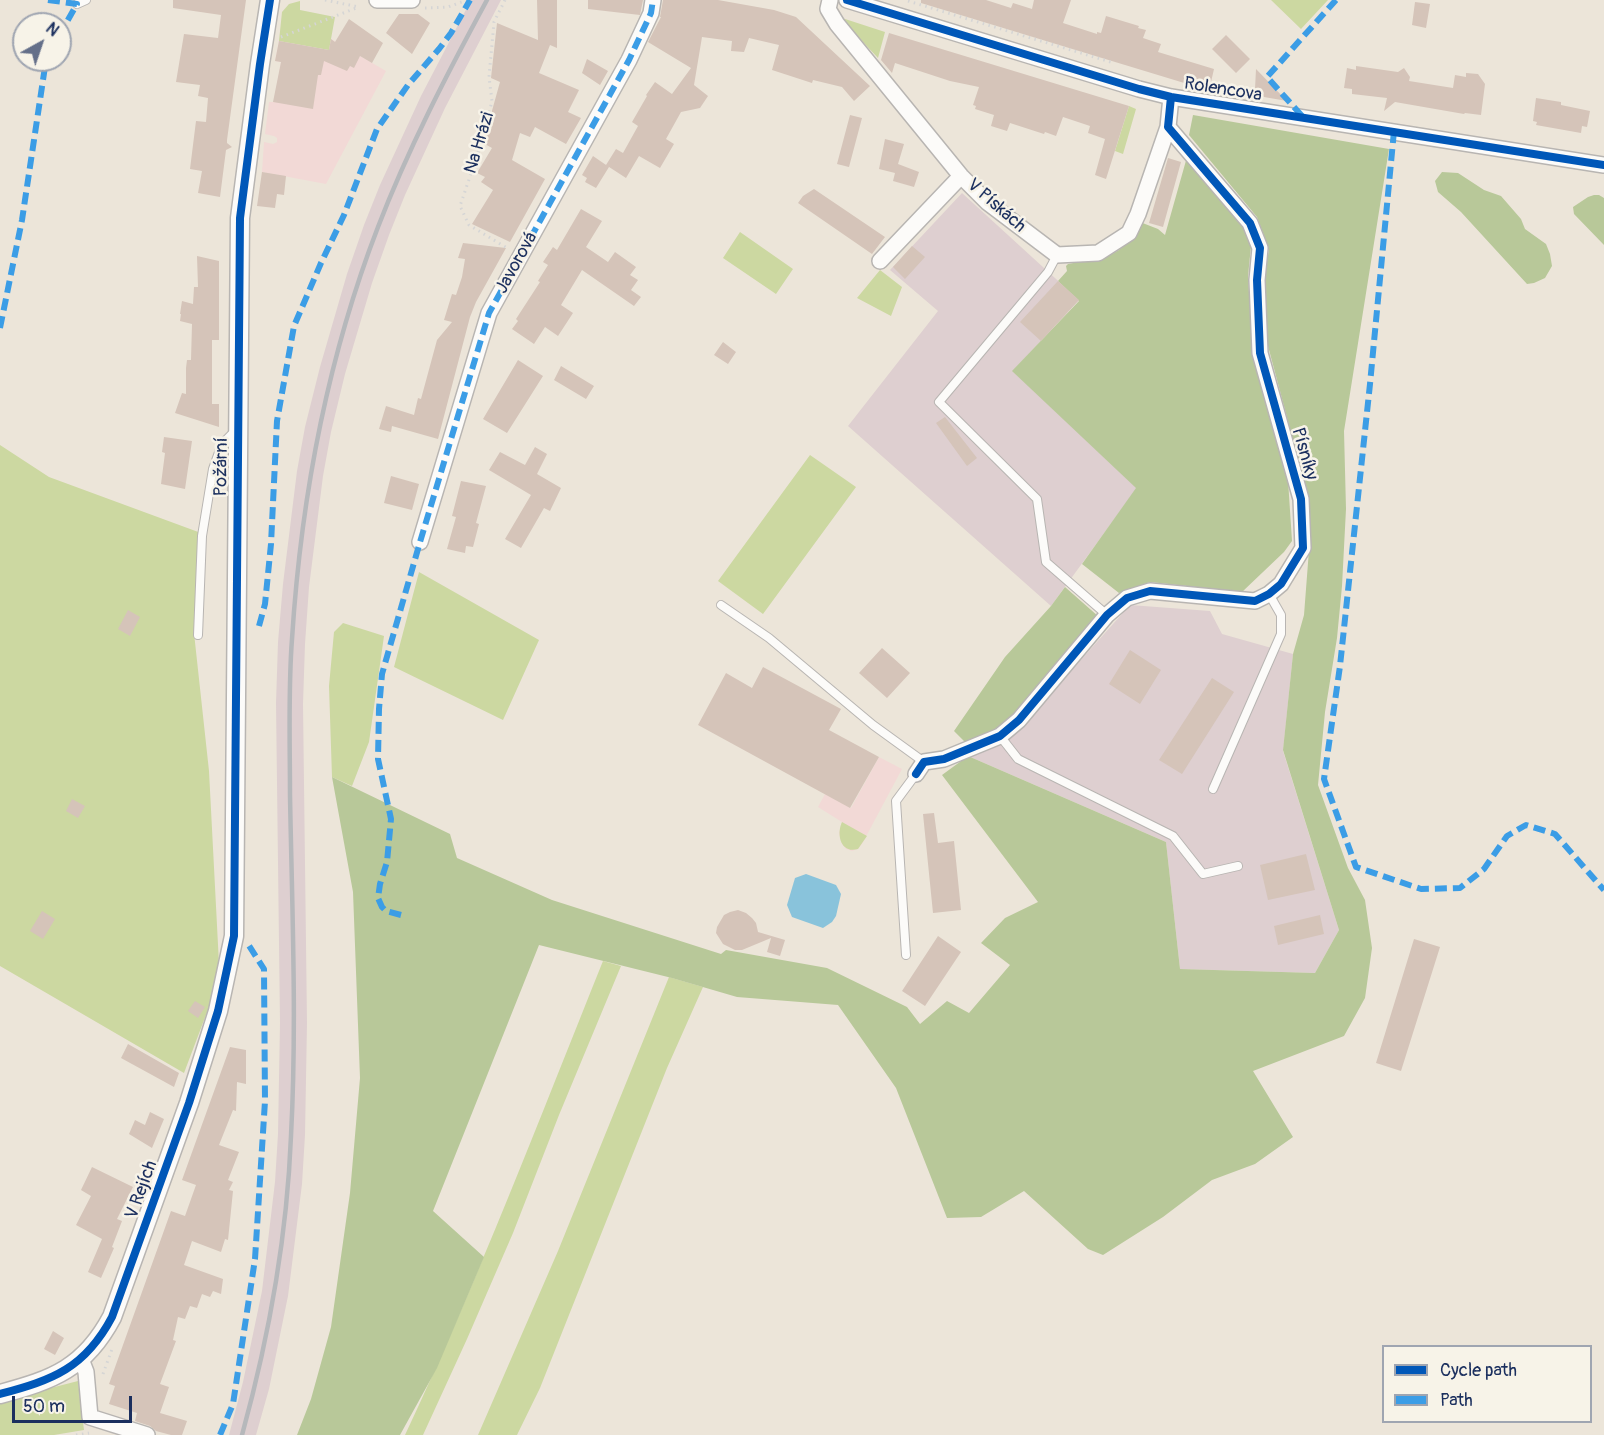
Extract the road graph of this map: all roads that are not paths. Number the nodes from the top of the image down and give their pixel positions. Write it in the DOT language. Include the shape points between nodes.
graph roads {
  1 [pos="86,0"];
  2 [pos="270,0"];
  3 [pos="376,0"];
  4 [pos="412,0"];
  5 [pos="652,0"];
  6 [pos="830,0"];
  7 [pos="847,0"];
  8 [pos="77,4"];
  9 [pos="1171,97"];
  10 [pos="1168,127"];
  11 [pos="1604,165"];
  12 [pos="961,176"];
  13 [pos="1057,255"];
  14 [pos="880,261"];
  15 [pos="238,428"];
  16 [pos="420,542"];
  17 [pos="1269,594"];
  18 [pos="721,605"];
  19 [pos="1107,615"];
  20 [pos="198,635"];
  21 [pos="1000,736"];
  22 [pos="920,768"];
  23 [pos="1213,789"];
  24 [pos="1238,866"];
  25 [pos="234,936"];
  26 [pos="906,955"];
  27 [pos="81,1359"];
  28 [pos="0,1394"];
  29 [pos="147,1435"];
  1 -- 8 [label="lane"];
  2 -- 15 [label="street, Požární" via="240,218"];
  3 -- 4 [label="street"];
  5 -- 16 [label="street, Javorová" via="651,13 629,60 489,313"];
  6 -- 12 [label="street, V Pískách" via="828,9 837,24"];
  7 -- 9 [label="street, Rolencova"];
  9 -- 10 [label="street"];
  9 -- 11 [label="street, Rolencova"];
  10 -- 13 [label="street" via="1129,233 1098,253"];
  10 -- 17 [label="street, Písníky" via="1250,223 1260,248 1260,353 1301,499 1303,548 1281,584"];
  12 -- 13 [label="street, V Pískách" via="987,202"];
  12 -- 14 [label="street"];
  13 -- 19 [label="lane" via="1048,272 939,402 1037,499 1046,562"];
  15 -- 20 [label="lane" via="222,444 213,469 202,536"];
  15 -- 25 [label="street, Požární"];
  17 -- 19 [label="street" via="1255,601 1150,591 1127,598"];
  17 -- 23 [label="lane" via="1281,615 1281,634"];
  18 -- 22 [label="lane" via="769,638"];
  19 -- 21 [label="street" via="1019,720"];
  21 -- 22 [label="street"];
  21 -- 24 [label="lane" via="1018,759 1173,836 1203,874"];
  22 -- 26 [label="lane" via="896,801"];
  25 -- 27 [label="street, V Rejích" via="218,1011 189,1103 117,1304 100,1338"];
  27 -- 28 [label="street, V Rejích" via="46,1380"];
  27 -- 29 [label="street" via="90,1417"];
}
